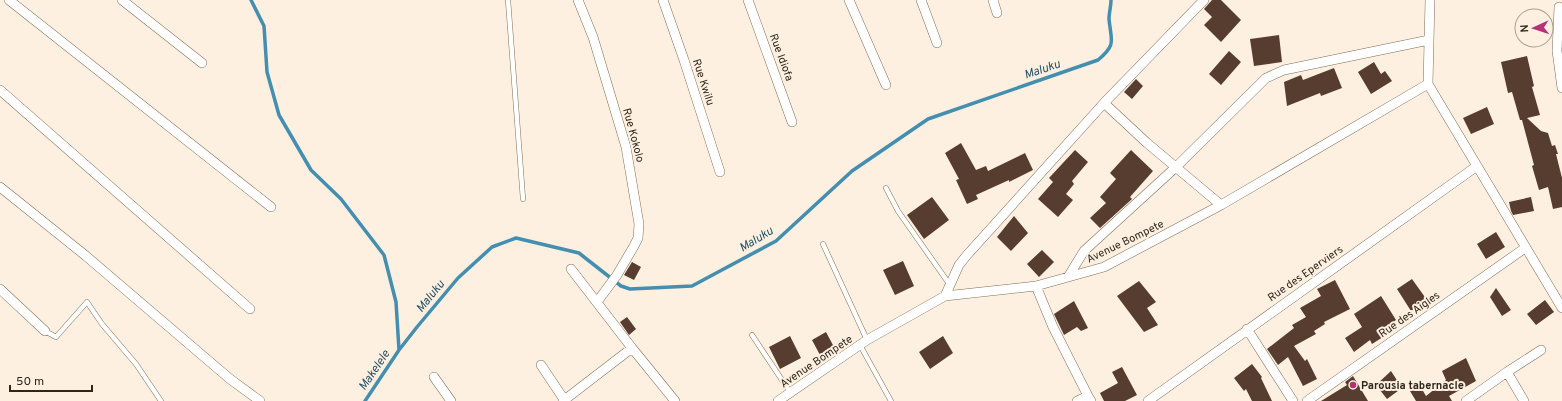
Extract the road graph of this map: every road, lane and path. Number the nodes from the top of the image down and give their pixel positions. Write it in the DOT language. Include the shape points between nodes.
graph roads {
  1 [pos="10,0"];
  2 [pos="122,0"];
  3 [pos="508,0"];
  4 [pos="578,0"];
  5 [pos="663,0"];
  6 [pos="748,0"];
  7 [pos="849,0"];
  8 [pos="921,0"];
  9 [pos="993,0"];
  10 [pos="1204,0"];
  11 [pos="1430,0"];
  12 [pos="1560,6"];
  13 [pos="997,13"];
  14 [pos="1429,40"];
  15 [pos="937,42"];
  16 [pos="202,63"];
  17 [pos="1428,84"];
  18 [pos="886,85"];
  19 [pos="1562,88"];
  20 [pos="0,90"];
  21 [pos="1104,103"];
  22 [pos="792,122"];
  23 [pos="1477,166"];
  24 [pos="1176,167"];
  25 [pos="720,172"];
  26 [pos="0,187"];
  27 [pos="886,188"];
  28 [pos="523,199"];
  29 [pos="1221,205"];
  30 [pos="271,207"];
  31 [pos="822,244"];
  32 [pos="1525,248"];
  33 [pos="571,268"];
  34 [pos="1068,277"];
  35 [pos="950,284"];
  36 [pos="1036,286"];
  37 [pos="0,289"];
  38 [pos="945,296"];
  39 [pos="596,302"];
  40 [pos="1562,308"];
  41 [pos="250,309"];
  42 [pos="1247,329"];
  43 [pos="45,331"];
  44 [pos="752,335"];
  45 [pos="864,343"];
  46 [pos="632,348"];
  47 [pos="1541,350"];
  48 [pos="541,365"];
  49 [pos="1507,372"];
  50 [pos="434,377"];
  51 [pos="790,392"];
  52 [pos="1090,399"];
  53 [pos="161,401"];
  54 [pos="260,401"];
  55 [pos="451,401"];
  56 [pos="564,401"];
  57 [pos="675,401"];
  58 [pos="778,401"];
  59 [pos="891,401"];
  60 [pos="1077,401"];
  61 [pos="1148,401"];
  62 [pos="1293,401"];
  63 [pos="1308,401"];
  64 [pos="1466,401"];
  65 [pos="1524,401"];
  1 -- 30 [label="street"];
  2 -- 16 [label="street"];
  3 -- 28 [label="lane"];
  4 -- 39 [label="street, Rue Kokolo" via="593,37 626,148 639,224 638,238 617,275"];
  5 -- 25 [label="street, Rue Kwilu"];
  6 -- 22 [label="street, Rue Idiofa"];
  7 -- 18 [label="street"];
  8 -- 15 [label="street"];
  9 -- 13 [label="street"];
  10 -- 21 [label="street"];
  11 -- 14 [label="street"];
  12 -- 19 [label="street" via="1557,51"];
  14 -- 17 [label="street"];
  14 -- 24 [label="street" via="1284,70 1266,78"];
  17 -- 23 [label="street"];
  17 -- 29 [label="street, Avenue Bompete"];
  20 -- 41 [label="street"];
  21 -- 24 [label="street"];
  21 -- 35 [label="street" via="967,255"];
  23 -- 32 [label="street"];
  23 -- 42 [label="street, Rue des Eperviers"];
  24 -- 29 [label="street"];
  24 -- 34 [label="street" via="1084,251"];
  26 -- 54 [label="street" via="86,256 230,379"];
  27 -- 35 [label="lane" via="898,211"];
  29 -- 34 [label="street, Avenue Bompete" via="1104,267"];
  31 -- 45 [label="lane"];
  32 -- 40 [label="street"];
  32 -- 63 [label="street, Rue des Aigles"];
  33 -- 39 [label="street"];
  34 -- 36 [label="street, Avenue Bompete"];
  35 -- 38 [label="street"];
  36 -- 38 [label="street, Avenue Bompete"];
  36 -- 52 [label="street" via="1053,327"];
  37 -- 43 [label="street"];
  38 -- 45 [label="street, Avenue Bompete"];
  39 -- 46 [label="street"];
  42 -- 61 [label="street, Rue des Eperviers"];
  42 -- 62 [label="street"];
  43 -- 53 [label="lane" via="56,337 87,302 136,364"];
  44 -- 51 [label="lane"];
  45 -- 51 [label="street, Avenue Bompete"];
  45 -- 59 [label="lane"];
  46 -- 56 [label="street"];
  46 -- 57 [label="street"];
  47 -- 49 [label="street"];
  48 -- 56 [label="street"];
  49 -- 64 [label="street"];
  49 -- 65 [label="street"];
  50 -- 55 [label="street"];
  51 -- 58 [label="street, Avenue Bompete"];
  52 -- 60 [label="street"];
}
